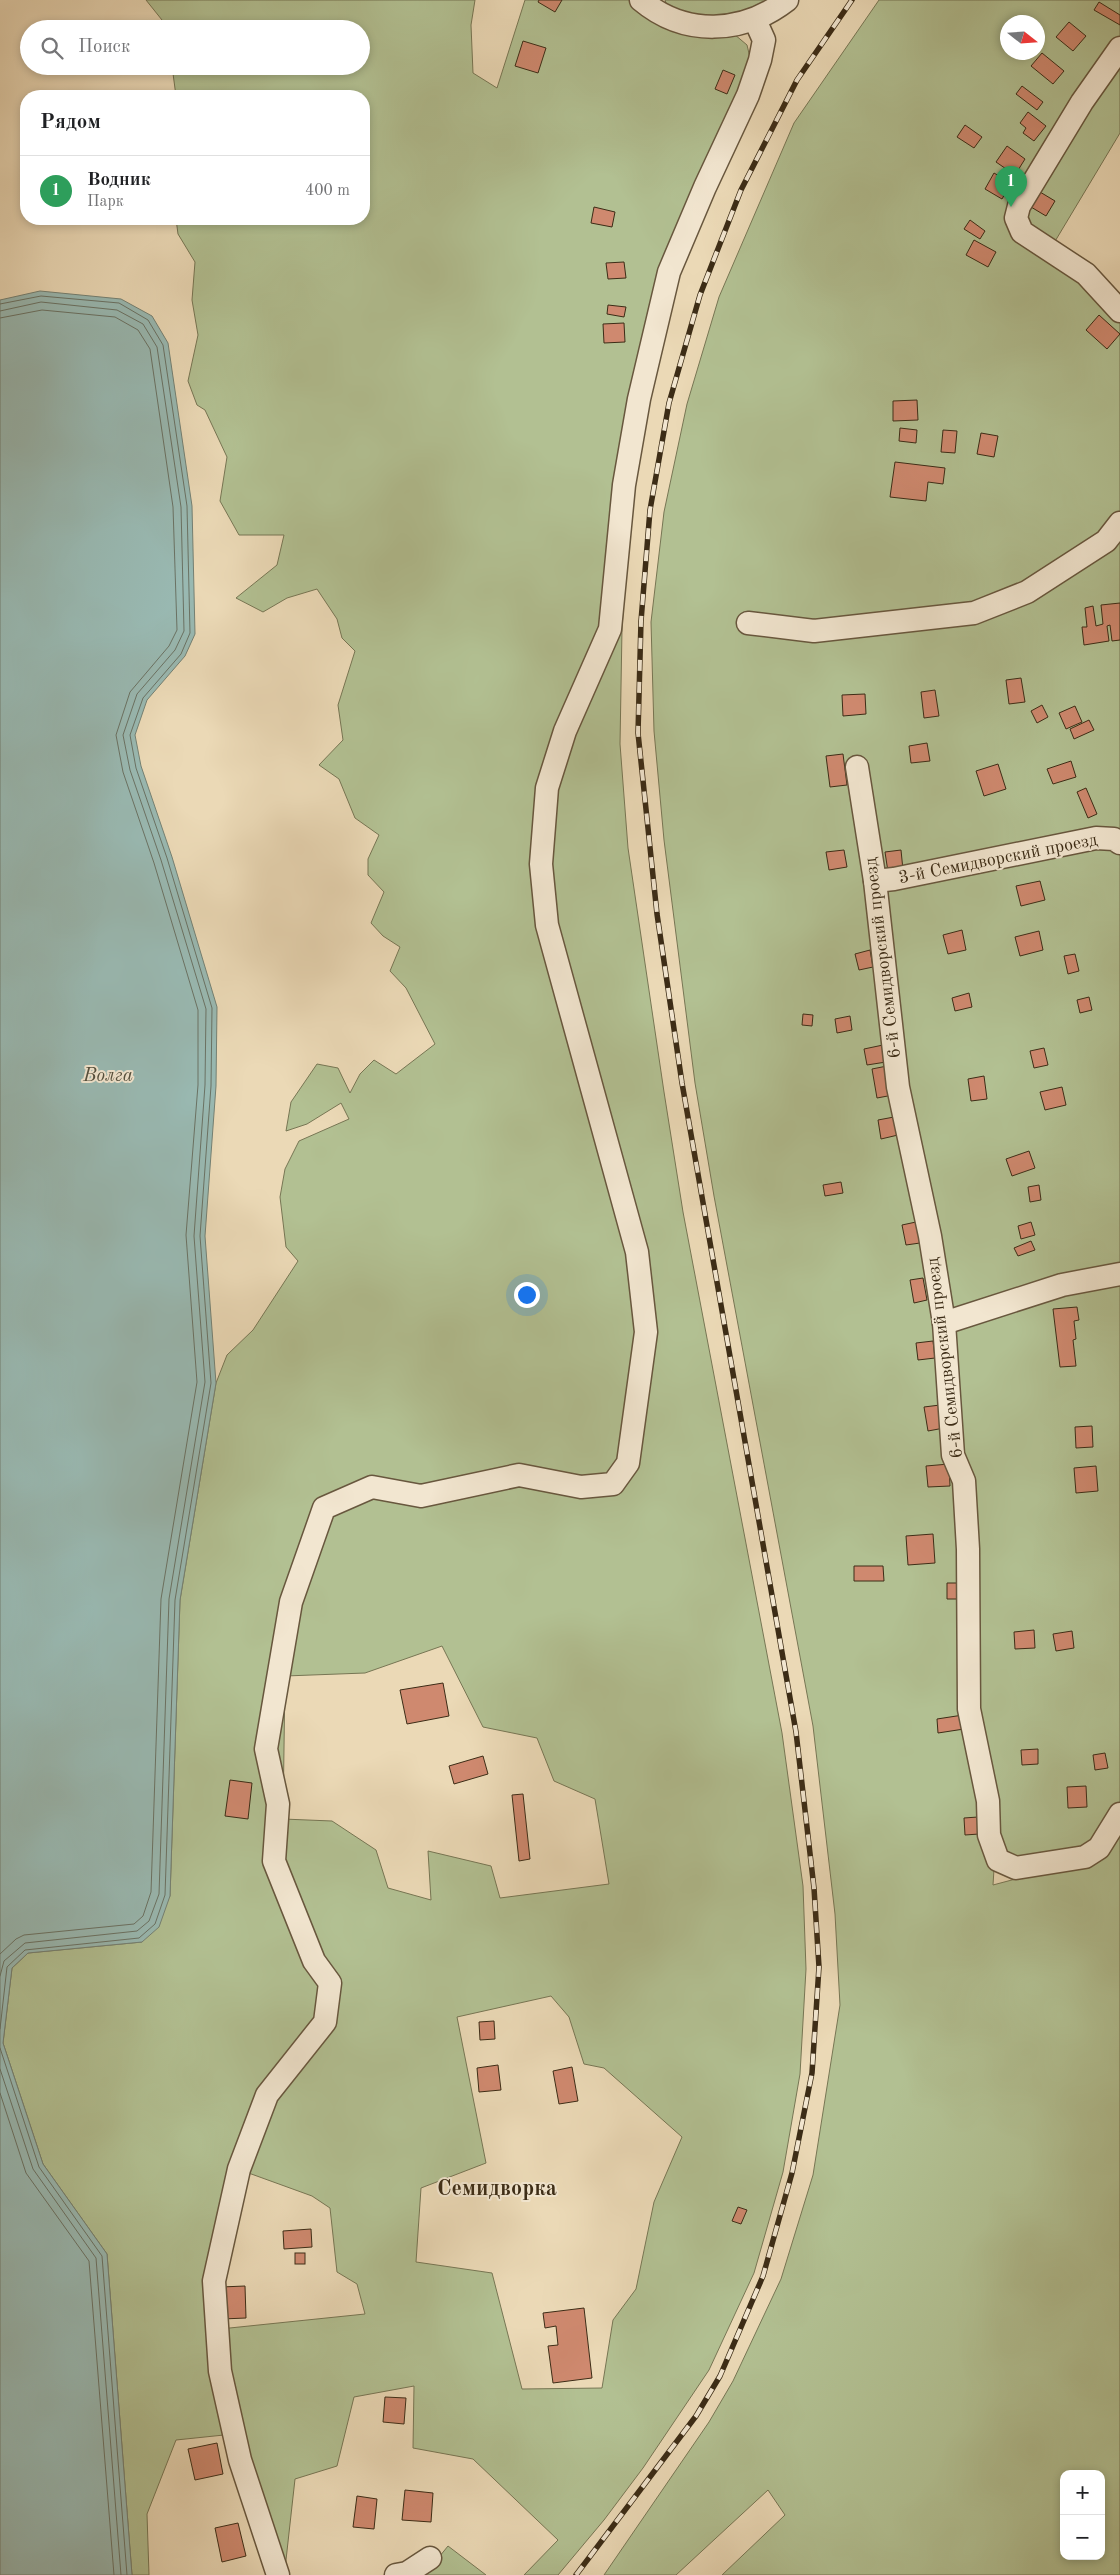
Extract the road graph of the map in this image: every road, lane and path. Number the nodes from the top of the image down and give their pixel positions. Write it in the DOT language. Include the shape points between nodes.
graph roads {
  1 [pos="642,0"];
  2 [pos="787,0"];
  3 [pos="755,20"];
  4 [pos="1120,48"];
  5 [pos="1120,311"];
  6 [pos="1120,523"];
  7 [pos="748,623"];
  8 [pos="857,767"];
  9 [pos="1120,843"];
  10 [pos="874,880"];
  11 [pos="1120,1274"];
  12 [pos="944,1323"];
  13 [pos="1120,1814"];
  14 [pos="430,2558"];
  15 [pos="278,2575"];
  16 [pos="396,2575"];
  1 -- 3 [label="street" via="678,21 701,26 735,26"];
  2 -- 3 [label="street"];
  3 -- 15 [label="street" via="764,40 760,60 748,95 705,186 670,272 639,399 624,485 610,629 565,731 547,788 541,864 546,925 597,1101 638,1261 646,1332 628,1463 613,1484 581,1487 519,1475 421,1496 372,1487 324,1508 291,1602 266,1749 278,1804 274,1861 314,1961 330,1983 326,2022 267,2095 239,2169 214,2281 220,2371 240,2460"];
  4 -- 5 [label="street" via="1082,102 1018,206 1016,218 1022,232 1086,274"];
  6 -- 7 [label="street" via="1106,542 1027,592 974,613 814,631"];
  8 -- 10 [label="street, 6-й Семидворский проезд"];
  9 -- 10 [label="street, 3-й Семидворский проезд" via="1114,839 1096,838 894,879"];
  10 -- 12 [label="street, 6-й Семидворский проезд" via="898,1087 930,1236"];
  11 -- 12 [label="street" via="1062,1285"];
  12 -- 13 [label="street, 6-й Семидворский проезд" via="953,1454 964,1481 970,1709 988,1801 989,1835 998,1860 1016,1868 1085,1857 1099,1848"];
  14 -- 16 [label="street" via="407,2573"];
}
